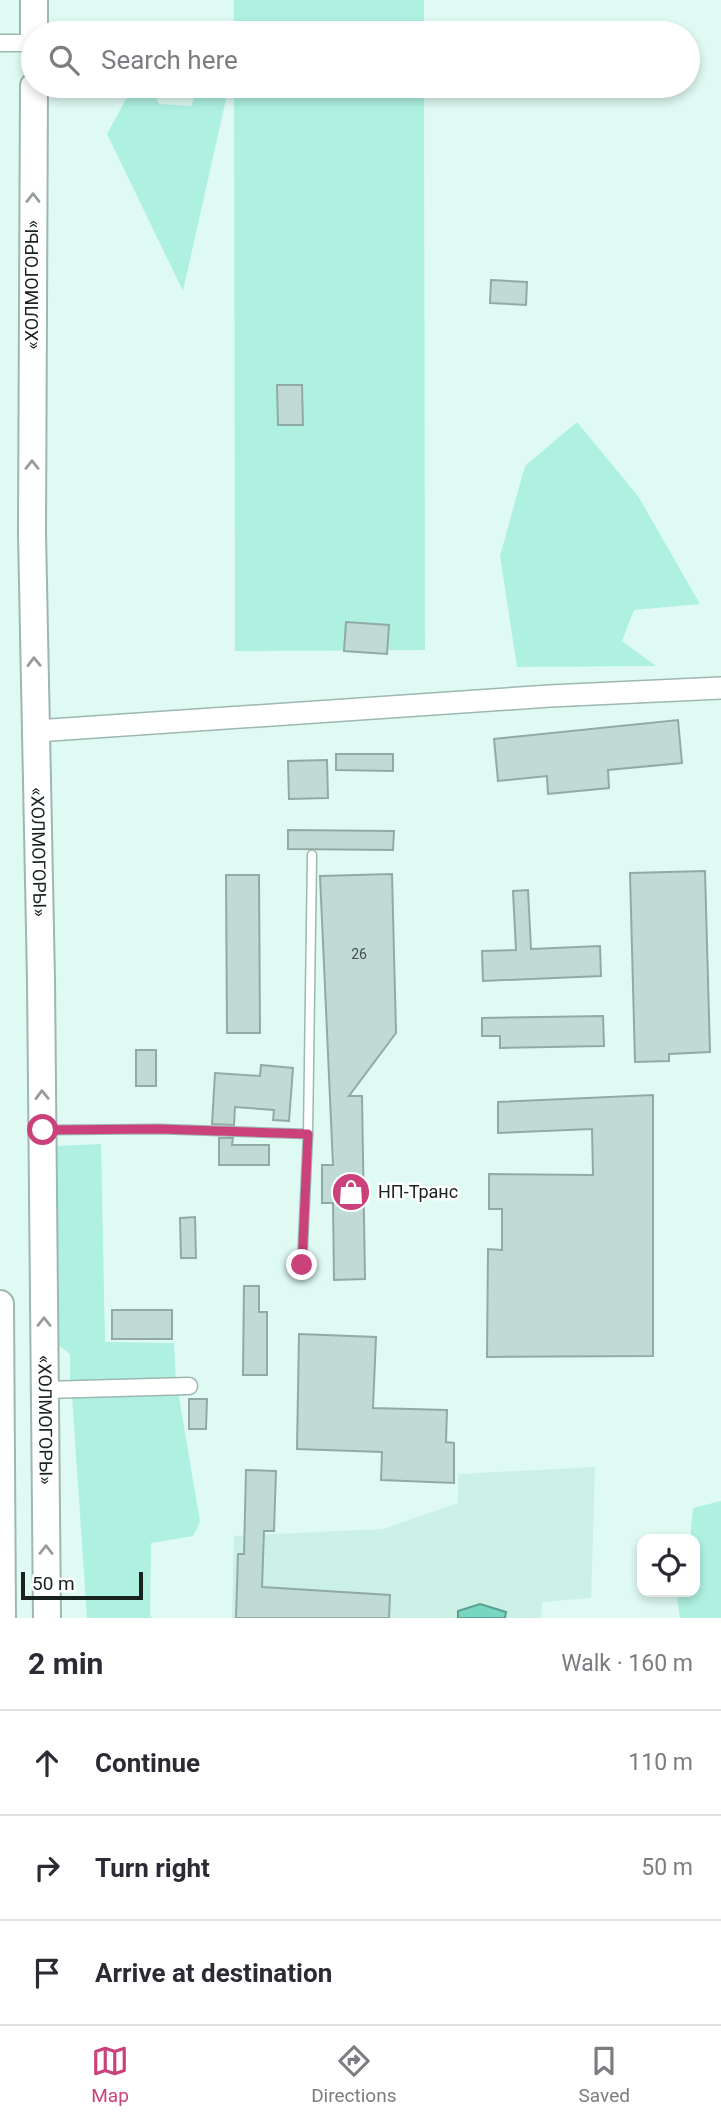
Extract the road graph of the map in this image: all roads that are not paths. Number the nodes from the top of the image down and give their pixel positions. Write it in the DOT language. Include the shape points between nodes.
graph roads {
  1 [pos="33,0"];
  2 [pos="34,21"];
  3 [pos="0,43"];
  4 [pos="21,43"];
  5 [pos="34,98"];
  6 [pos="721,688"];
  7 [pos="36,731"];
  8 [pos="312,855"];
  9 [pos="43,1130"];
  10 [pos="308,1134"];
  11 [pos="302,1265"];
  12 [pos="0,1304"];
  13 [pos="189,1386"];
  14 [pos="45,1390"];
  15 [pos="2,1618"];
  16 [pos="47,1618"];
  1 -- 2 [label="highway"];
  3 -- 4 [label="street"];
  7 -- 5 [label="highway, «ХОЛМОГОРЫ», one-way"];
  6 -- 7 [label="street"];
  9 -- 7 [label="highway, «ХОЛМОГОРЫ», one-way"];
  8 -- 10 [label="lane"];
  9 -- 10 [label="lane"];
  14 -- 9 [label="highway, «ХОЛМОГОРЫ», one-way"];
  10 -- 11 [label="lane"];
  12 -- 15 [label="highway"];
  13 -- 14 [label="street"];
  16 -- 14 [label="highway, «ХОЛМОГОРЫ», one-way"];
}
